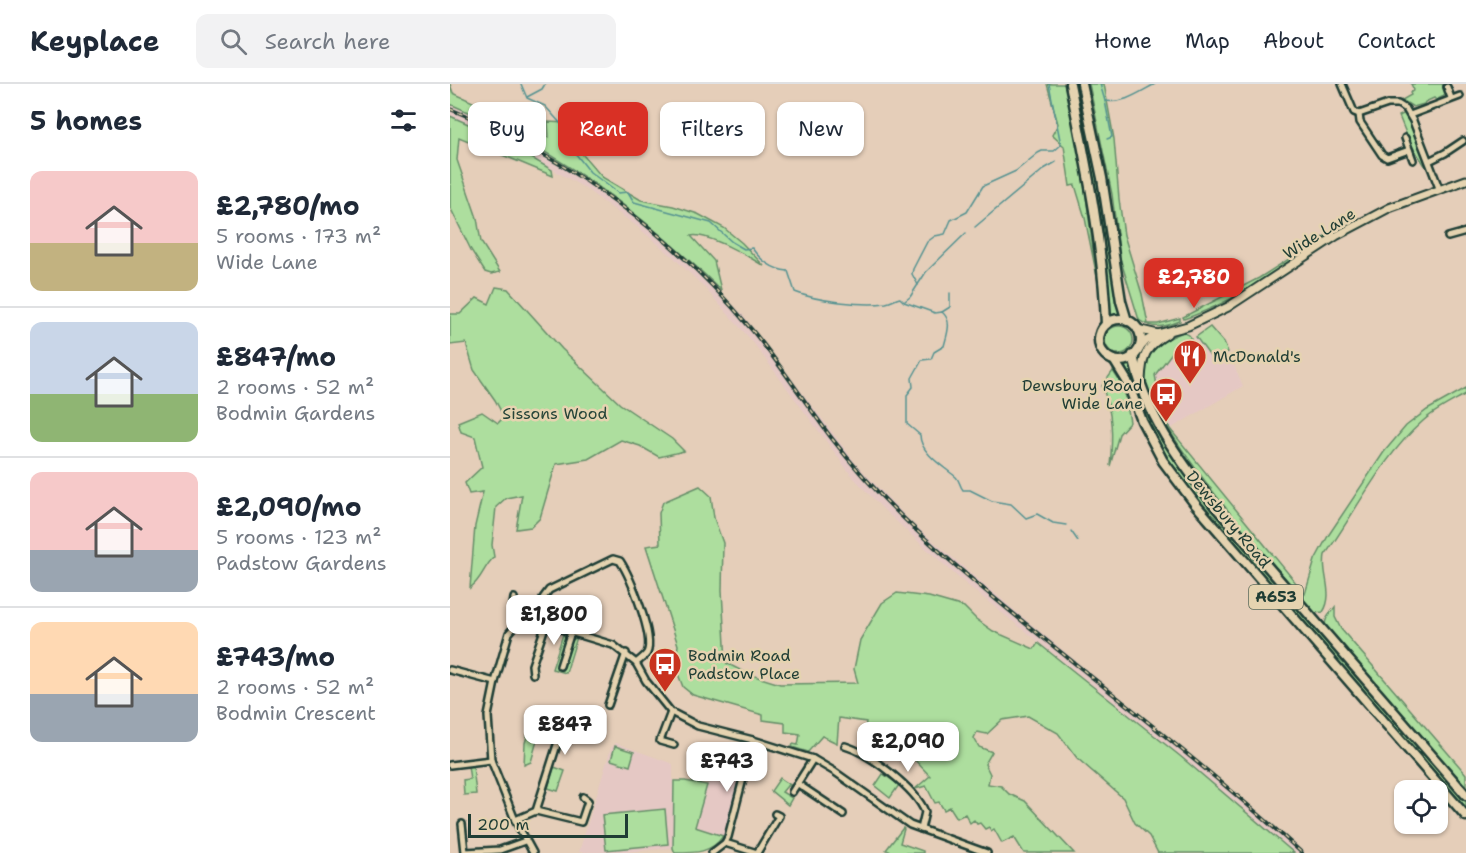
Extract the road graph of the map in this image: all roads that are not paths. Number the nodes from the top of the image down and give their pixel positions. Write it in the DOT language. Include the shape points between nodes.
graph roads {
  1 [pos="1070,84"];
  2 [pos="1082,84"];
  3 [pos="1342,84"];
  4 [pos="1447,87"];
  5 [pos="1460,96"];
  6 [pos="1451,98"];
  7 [pos="1359,114"];
  8 [pos="1410,114"];
  9 [pos="1405,138"];
  10 [pos="1463,141"];
  11 [pos="1453,147"];
  12 [pos="1409,150"];
  13 [pos="1457,155"];
  14 [pos="1413,160"];
  15 [pos="1429,161"];
  16 [pos="1466,180"];
  17 [pos="1439,188"];
  18 [pos="1466,232"];
  19 [pos="1448,237"];
  20 [pos="1127,321"];
  21 [pos="1106,324"];
  22 [pos="1137,329"];
  23 [pos="1169,332"];
  24 [pos="1158,334"];
  25 [pos="1135,353"];
  26 [pos="1114,360"];
  27 [pos="1141,382"];
  28 [pos="513,598"];
  29 [pos="538,622"];
  30 [pos="518,623"];
  31 [pos="546,624"];
  32 [pos="571,632"];
  33 [pos="626,653"];
  34 [pos="636,663"];
  35 [pos="560,666"];
  36 [pos="450,670"];
  37 [pos="533,674"];
  38 [pos="495,682"];
  39 [pos="608,705"];
  40 [pos="671,712"];
  41 [pos="545,723"];
  42 [pos="753,740"];
  43 [pos="674,746"];
  44 [pos="845,746"];
  45 [pos="813,759"];
  46 [pos="491,760"];
  47 [pos="450,765"];
  48 [pos="798,784"];
  49 [pos="792,792"];
  50 [pos="1466,795"];
  51 [pos="583,797"];
  52 [pos="536,811"];
  53 [pos="775,814"];
  54 [pos="843,814"];
  55 [pos="1466,816"];
  56 [pos="515,820"];
  57 [pos="462,825"];
  58 [pos="921,829"];
  59 [pos="525,841"];
  60 [pos="724,843"];
  61 [pos="500,852"];
  62 [pos="533,853"];
  63 [pos="712,853"];
  64 [pos="757,853"];
  65 [pos="987,853"];
  1 -- 21 [label="highway, Dewsbury Road / A653" via="1089,178"];
  2 -- 20 [label="highway"];
  3 -- 7 [label="street" via="1354,112"];
  4 -- 6 [label="street"];
  5 -- 6 [label="street"];
  6 -- 8 [label="street"];
  7 -- 8 [label="street" via="1398,104"];
  7 -- 12 [label="street" via="1360,122 1382,155 1387,158"];
  8 -- 15 [label="street"];
  9 -- 12 [label="street"];
  10 -- 11 [label="street"];
  11 -- 13 [label="street"];
  11 -- 15 [label="street"];
  12 -- 14 [label="street"];
  15 -- 17 [label="street"];
  16 -- 17 [label="main road, Wide Lane"];
  17 -- 23 [label="main road, Wide Lane" via="1378,213 1228,307"];
  18 -- 19 [label="street"];
  20 -- 21 [label="highway" via="1116,319"];
  20 -- 22 [label="highway"];
  21 -- 26 [label="highway, Dewsbury Road / A653" via="1100,344 1103,352"];
  22 -- 24 [label="main road, Wide Lane"];
  22 -- 25 [label="highway, Dewsbury Road / A653" via="1140,340"];
  23 -- 24 [label="main road, Wide Lane"];
  23 -- 27 [label="main road" via="1152,344 1142,360"];
  24 -- 25 [label="main road, Wide Lane"];
  25 -- 26 [label="highway"];
  25 -- 27 [label="highway, Dewsbury Road / A653"];
  26 -- 55 [label="highway, Dewsbury Road / A653" via="1162,461"];
  27 -- 50 [label="highway, Dewsbury Road / A653" via="1163,433 1215,506"];
  28 -- 30 [label="street" via="512,614"];
  29 -- 30 [label="street"];
  29 -- 31 [label="street"];
  29 -- 34 [label="street" via="543,598 549,590 613,560 620,561 649,640 647,654"];
  30 -- 38 [label="street" via="506,640"];
  31 -- 32 [label="street"];
  31 -- 37 [label="street" via="532,665"];
  32 -- 33 [label="street"];
  32 -- 35 [label="street"];
  33 -- 34 [label="street"];
  33 -- 39 [label="street"];
  34 -- 40 [label="street"];
  36 -- 38 [label="street"];
  38 -- 46 [label="street" via="488,716"];
  40 -- 42 [label="street" via="698,726"];
  40 -- 43 [label="street" via="660,741"];
  41 -- 52 [label="street" via="562,729"];
  42 -- 45 [label="street"];
  42 -- 60 [label="street"];
  44 -- 58 [label="street" via="865,755 913,793 925,812"];
  45 -- 48 [label="street"];
  45 -- 58 [label="street"];
  46 -- 47 [label="street"];
  46 -- 56 [label="street"];
  48 -- 49 [label="street"];
  48 -- 54 [label="street"];
  51 -- 52 [label="street" via="588,801 581,822"];
  52 -- 56 [label="street"];
  53 -- 64 [label="street" via="779,816"];
  56 -- 59 [label="street"];
  57 -- 61 [label="street" via="465,852"];
  58 -- 65 [label="street"];
  59 -- 61 [label="street"];
  59 -- 62 [label="street"];
  60 -- 63 [label="street"];
  60 -- 64 [label="street"];
}
